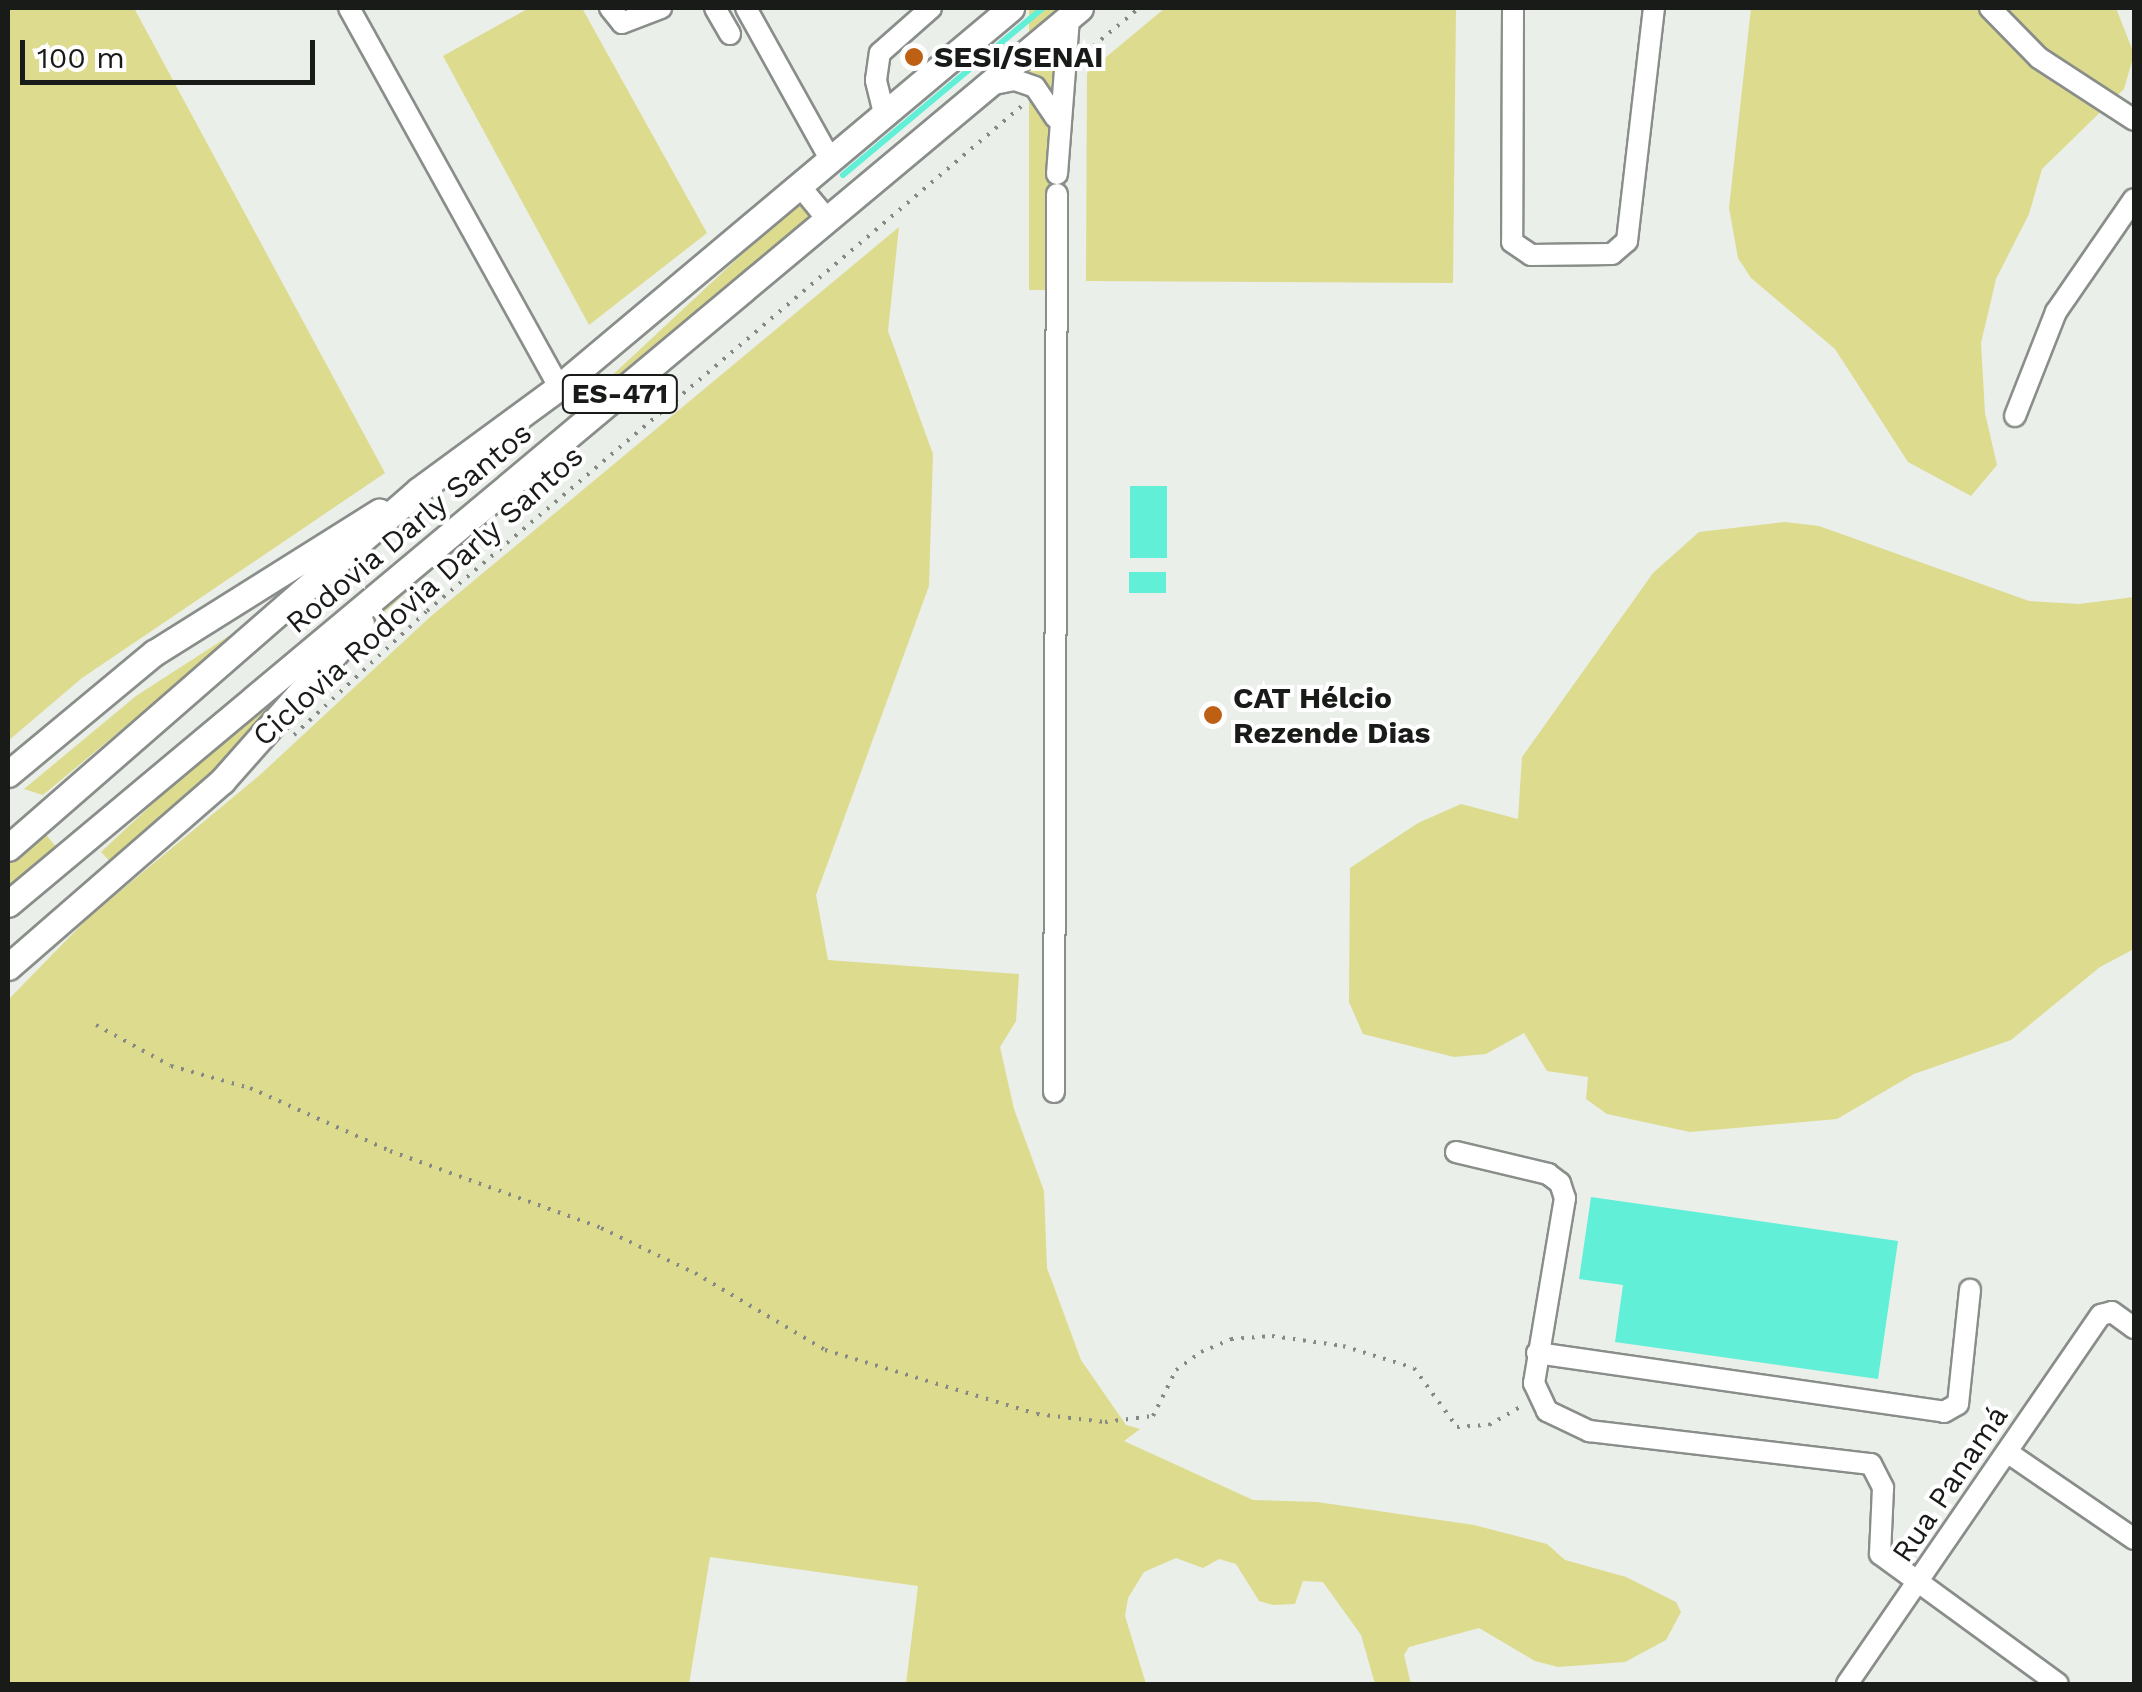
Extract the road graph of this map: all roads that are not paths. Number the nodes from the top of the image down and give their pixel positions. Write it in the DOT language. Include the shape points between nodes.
graph roads {
  1 [pos="349,8"];
  2 [pos="610,8"];
  3 [pos="662,8"];
  4 [pos="715,8"];
  5 [pos="746,8"];
  6 [pos="931,8"];
  7 [pos="1011,8"];
  8 [pos="1513,8"];
  9 [pos="1654,8"];
  10 [pos="1990,8"];
  11 [pos="1074,12"];
  12 [pos="730,34"];
  13 [pos="986,86"];
  14 [pos="884,113"];
  15 [pos="2134,120"];
  16 [pos="1057,124"];
  17 [pos="830,159"];
  18 [pos="798,186"];
  19 [pos="2134,200"];
  20 [pos="826,220"];
  21 [pos="558,388"];
  22 [pos="2015,416"];
  23 [pos="419,490"];
  24 [pos="392,585"];
  25 [pos="8,774"];
  26 [pos="8,848"];
  27 [pos="8,904"];
  28 [pos="8,968"];
  29 [pos="1054,1092"];
  30 [pos="1456,1152"];
  31 [pos="1970,1290"];
  32 [pos="2134,1328"];
  33 [pos="1537,1354"];
  34 [pos="2007,1452"];
  35 [pos="2134,1539"];
  36 [pos="1916,1587"];
  37 [pos="2033,1678"];
  38 [pos="1846,1684"];
  39 [pos="2058,1684"];
  1 -- 21 [label="street"];
  2 -- 3 [label="street" via="622,23"];
  4 -- 12 [label="street"];
  5 -- 17 [label="street"];
  6 -- 14 [label="street" via="880,53 876,80"];
  7 -- 14 [label="main road, Rodovia Darly Santos / ES-471"];
  8 -- 9 [label="street" via="1512,242 1524,255 1612,254 1627,241"];
  10 -- 15 [label="street" via="2039,58"];
  11 -- 13 [label="main road, Rodovia Darly Santos / ES-471"];
  11 -- 16 [label="street"];
  13 -- 16 [label="street" via="1015,80 1040,91"];
  13 -- 20 [label="main road, Rodovia Darly Santos / ES-471"];
  14 -- 17 [label="main road, Rodovia Darly Santos / ES-471"];
  16 -- 29 [label="street"];
  17 -- 18 [label="main road, Rodovia Darly Santos / ES-471"];
  18 -- 20 [label="street"];
  18 -- 21 [label="main road, Rodovia Darly Santos / ES-471"];
  19 -- 22 [label="street" via="2056,312"];
  20 -- 24 [label="main road, Rodovia Darly Santos / ES-471"];
  21 -- 23 [label="main road, Rodovia Darly Santos / ES-471"];
  23 -- 25 [label="main road" via="333,537 154,653"];
  23 -- 26 [label="main road, Rodovia Darly Santos / ES-471"];
  24 -- 27 [label="main road, Rodovia Darly Santos / ES-471"];
  24 -- 28 [label="main road" via="294,706 222,781"];
  30 -- 33 [label="street" via="1548,1174 1560,1183 1565,1198"];
  31 -- 33 [label="street" via="1958,1404 1944,1412"];
  32 -- 34 [label="street, Rua Panamá" via="2112,1312 2101,1315"];
  33 -- 36 [label="street" via="1536,1398 1562,1421 1589,1431 1862,1460 1882,1480 1880,1554"];
  34 -- 35 [label="street"];
  34 -- 36 [label="street, Rua Panamá"];
  36 -- 37 [label="street"];
  36 -- 38 [label="street, Rua Panamá"];
  37 -- 39 [label="street"];
}
